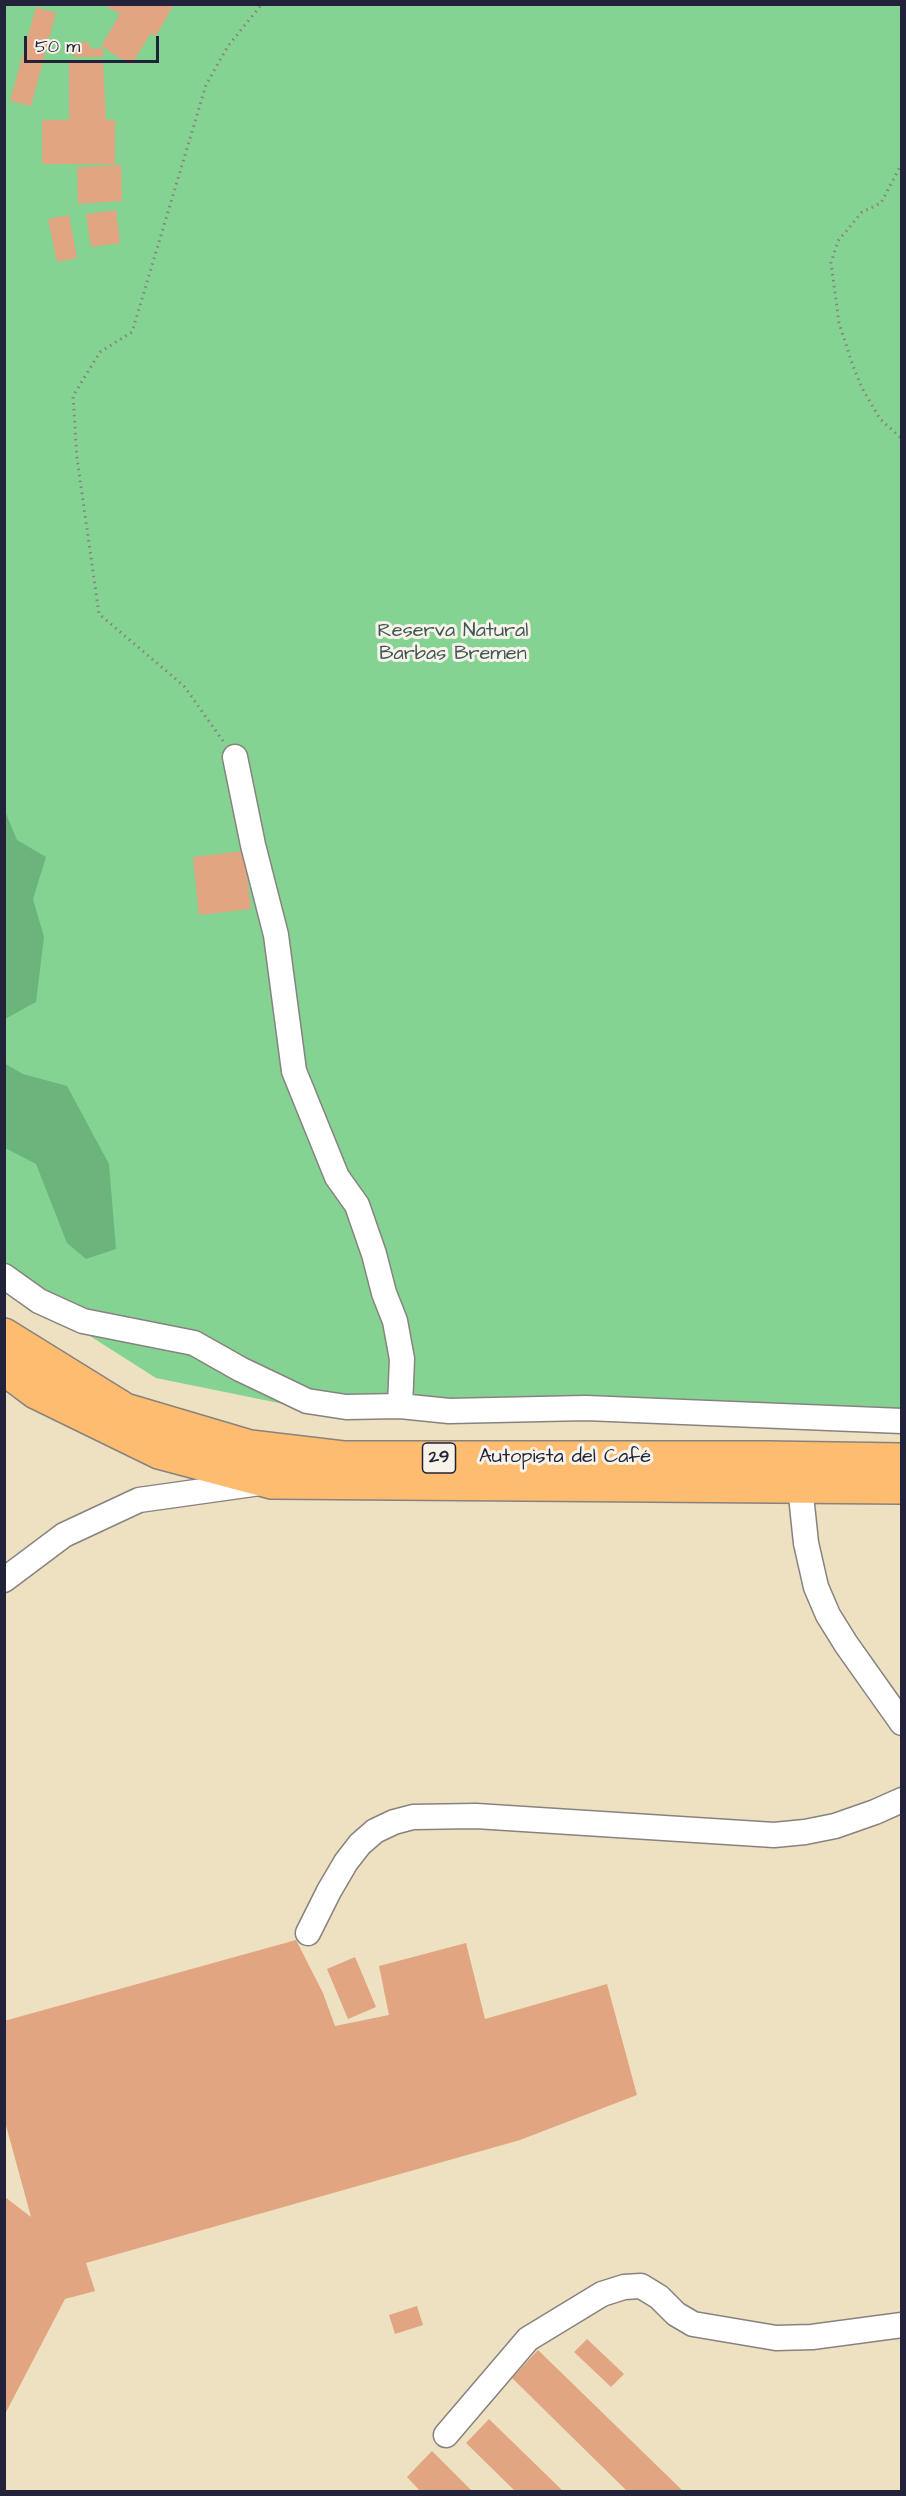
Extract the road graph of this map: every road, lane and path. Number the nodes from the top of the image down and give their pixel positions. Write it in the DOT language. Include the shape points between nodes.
graph roads {
  1 [pos="262,4"];
  2 [pos="902,163"];
  3 [pos="902,439"];
  4 [pos="235,757"];
  5 [pos="4,1276"];
  6 [pos="4,1335"];
  7 [pos="4,1368"];
  8 [pos="400,1406"];
  9 [pos="902,1420"];
  10 [pos="902,1460"];
  11 [pos="272,1482"];
  12 [pos="800,1486"];
  13 [pos="902,1487"];
  14 [pos="4,1580"];
  15 [pos="902,1723"];
  16 [pos="902,1800"];
  17 [pos="308,1934"];
  18 [pos="902,2325"];
  19 [pos="446,2435"];
  1 -- 4 [label="path" via="228,45 207,85 132,332 100,352 73,396 77,458 99,614 184,686"];
  2 -- 3 [label="path" via="881,203 862,212 838,242 831,263 839,323 853,366 880,418"];
  4 -- 8 [label="street" via="276,935 294,1071 337,1177 357,1205 374,1254 395,1321 402,1359"];
  5 -- 8 [label="street" via="39,1301 83,1321 195,1343 307,1401 346,1407"];
  6 -- 10 [label="highway, Autopista del Café / 29" via="125,1410 250,1447 343,1458"];
  7 -- 11 [label="highway, Autopista del Café / 29" via="36,1392 159,1452"];
  8 -- 9 [label="street" via="449,1411 586,1408"];
  11 -- 12 [label="highway, Autopista del Café / 29"];
  11 -- 14 [label="street" via="139,1500 64,1535"];
  12 -- 13 [label="highway, Autopista del Café / 29"];
  12 -- 15 [label="street" via="806,1543 816,1587 828,1615"];
  16 -- 17 [label="street" via="835,1826 774,1835 476,1816 403,1820 375,1831 360,1844 329,1891"];
  18 -- 19 [label="street" via="776,2338 693,2324 641,2286 624,2287 602,2294 528,2339"];
}
